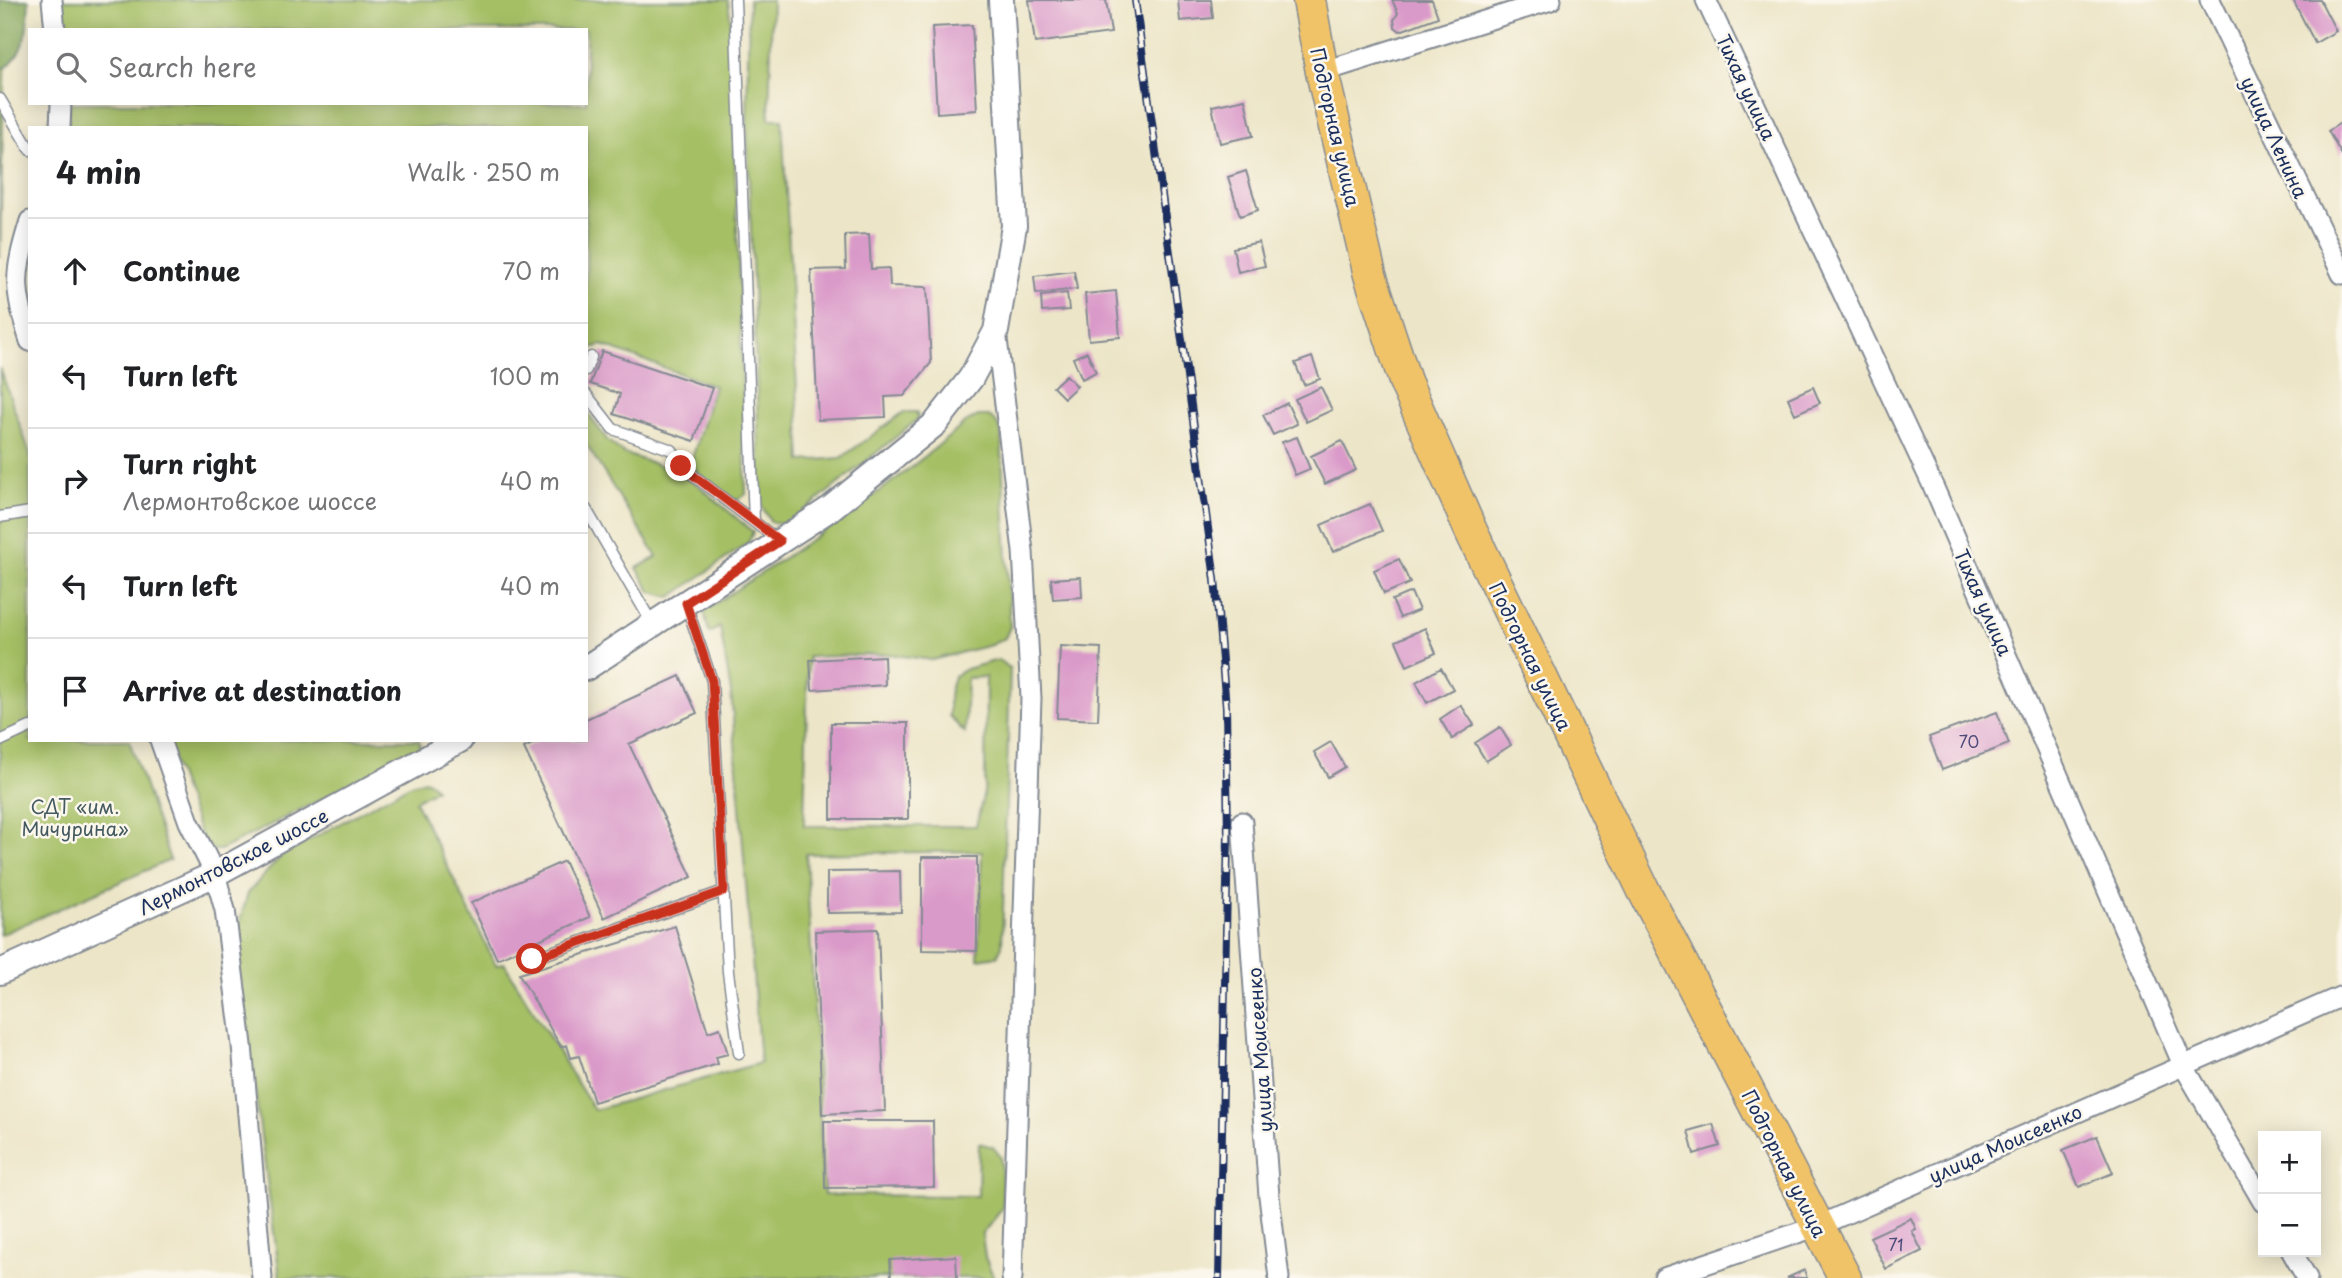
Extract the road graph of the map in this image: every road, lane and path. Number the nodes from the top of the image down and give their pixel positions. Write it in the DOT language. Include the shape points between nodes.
graph roads {
  1 [pos="52,0"];
  2 [pos="734,0"];
  3 [pos="1000,0"];
  4 [pos="1309,0"];
  5 [pos="1551,0"];
  6 [pos="1706,0"];
  7 [pos="2213,1"];
  8 [pos="55,28"];
  9 [pos="1322,72"];
  10 [pos="0,99"];
  11 [pos="61,105"];
  12 [pos="60,126"];
  13 [pos="28,147"];
  14 [pos="28,228"];
  15 [pos="2342,274"];
  16 [pos="996,331"];
  17 [pos="28,333"];
  18 [pos="591,357"];
  19 [pos="588,365"];
  20 [pos="588,397"];
  21 [pos="28,512"];
  22 [pos="588,512"];
  23 [pos="0,517"];
  24 [pos="754,522"];
  25 [pos="780,541"];
  26 [pos="686,603"];
  27 [pos="653,625"];
  28 [pos="588,667"];
  29 [pos="28,728"];
  30 [pos="0,741"];
  31 [pos="161,742"];
  32 [pos="447,743"];
  33 [pos="1242,822"];
  34 [pos="215,874"];
  35 [pos="724,891"];
  36 [pos="532,959"];
  37 [pos="0,972"];
  38 [pos="2342,996"];
  39 [pos="739,1053"];
  40 [pos="2183,1065"];
  41 [pos="2258,1194"];
  42 [pos="1818,1226"];
  43 [pos="2295,1257"];
  44 [pos="262,1278"];
  45 [pos="1013,1278"];
  46 [pos="1279,1278"];
  47 [pos="1664,1278"];
  48 [pos="1845,1278"];
  49 [pos="2307,1278"];
  1 -- 8 [label="street"];
  2 -- 24 [label="lane"];
  3 -- 16 [label="street" via="1014,226"];
  4 -- 9 [label="main road, Подгорная улица"];
  5 -- 9 [label="street"];
  6 -- 40 [label="street, Тихая улица" via="1934,488"];
  7 -- 15 [label="street, улица Ленина"];
  9 -- 42 [label="main road, Подгорная улица" via="1370,275 1405,380 1471,531 1643,889"];
  10 -- 13 [label="lane"];
  11 -- 12 [label="street"];
  14 -- 17 [label="street" via="18,261 17,289"];
  16 -- 25 [label="street" via="971,378 936,424 831,508"];
  16 -- 45 [label="street" via="1023,551 1031,698"];
  18 -- 19 [label="lane"];
  20 -- 24 [label="lane" via="612,429 672,450 681,466"];
  21 -- 23 [label="lane"];
  22 -- 27 [label="lane"];
  24 -- 25 [label="lane"];
  25 -- 26 [label="street"];
  26 -- 27 [label="street"];
  26 -- 35 [label="lane" via="712,681"];
  27 -- 28 [label="street"];
  29 -- 30 [label="lane"];
  31 -- 34 [label="street" via="189,822"];
  32 -- 34 [label="street, Лермонтовское шоссе"];
  33 -- 46 [label="street, улица Моисеенко"];
  34 -- 37 [label="street, Лермонтовское шоссе"];
  34 -- 44 [label="street" via="225,910 242,1045"];
  35 -- 36 [label="lane"];
  35 -- 39 [label="lane"];
  38 -- 40 [label="street, улица Моисеенко"];
  40 -- 41 [label="street, Тихая улица"];
  40 -- 42 [label="street, улица Моисеенко"];
  42 -- 47 [label="street, улица Моисеенко"];
  42 -- 48 [label="main road, Подгорная улица"];
  43 -- 49 [label="street"];
}
